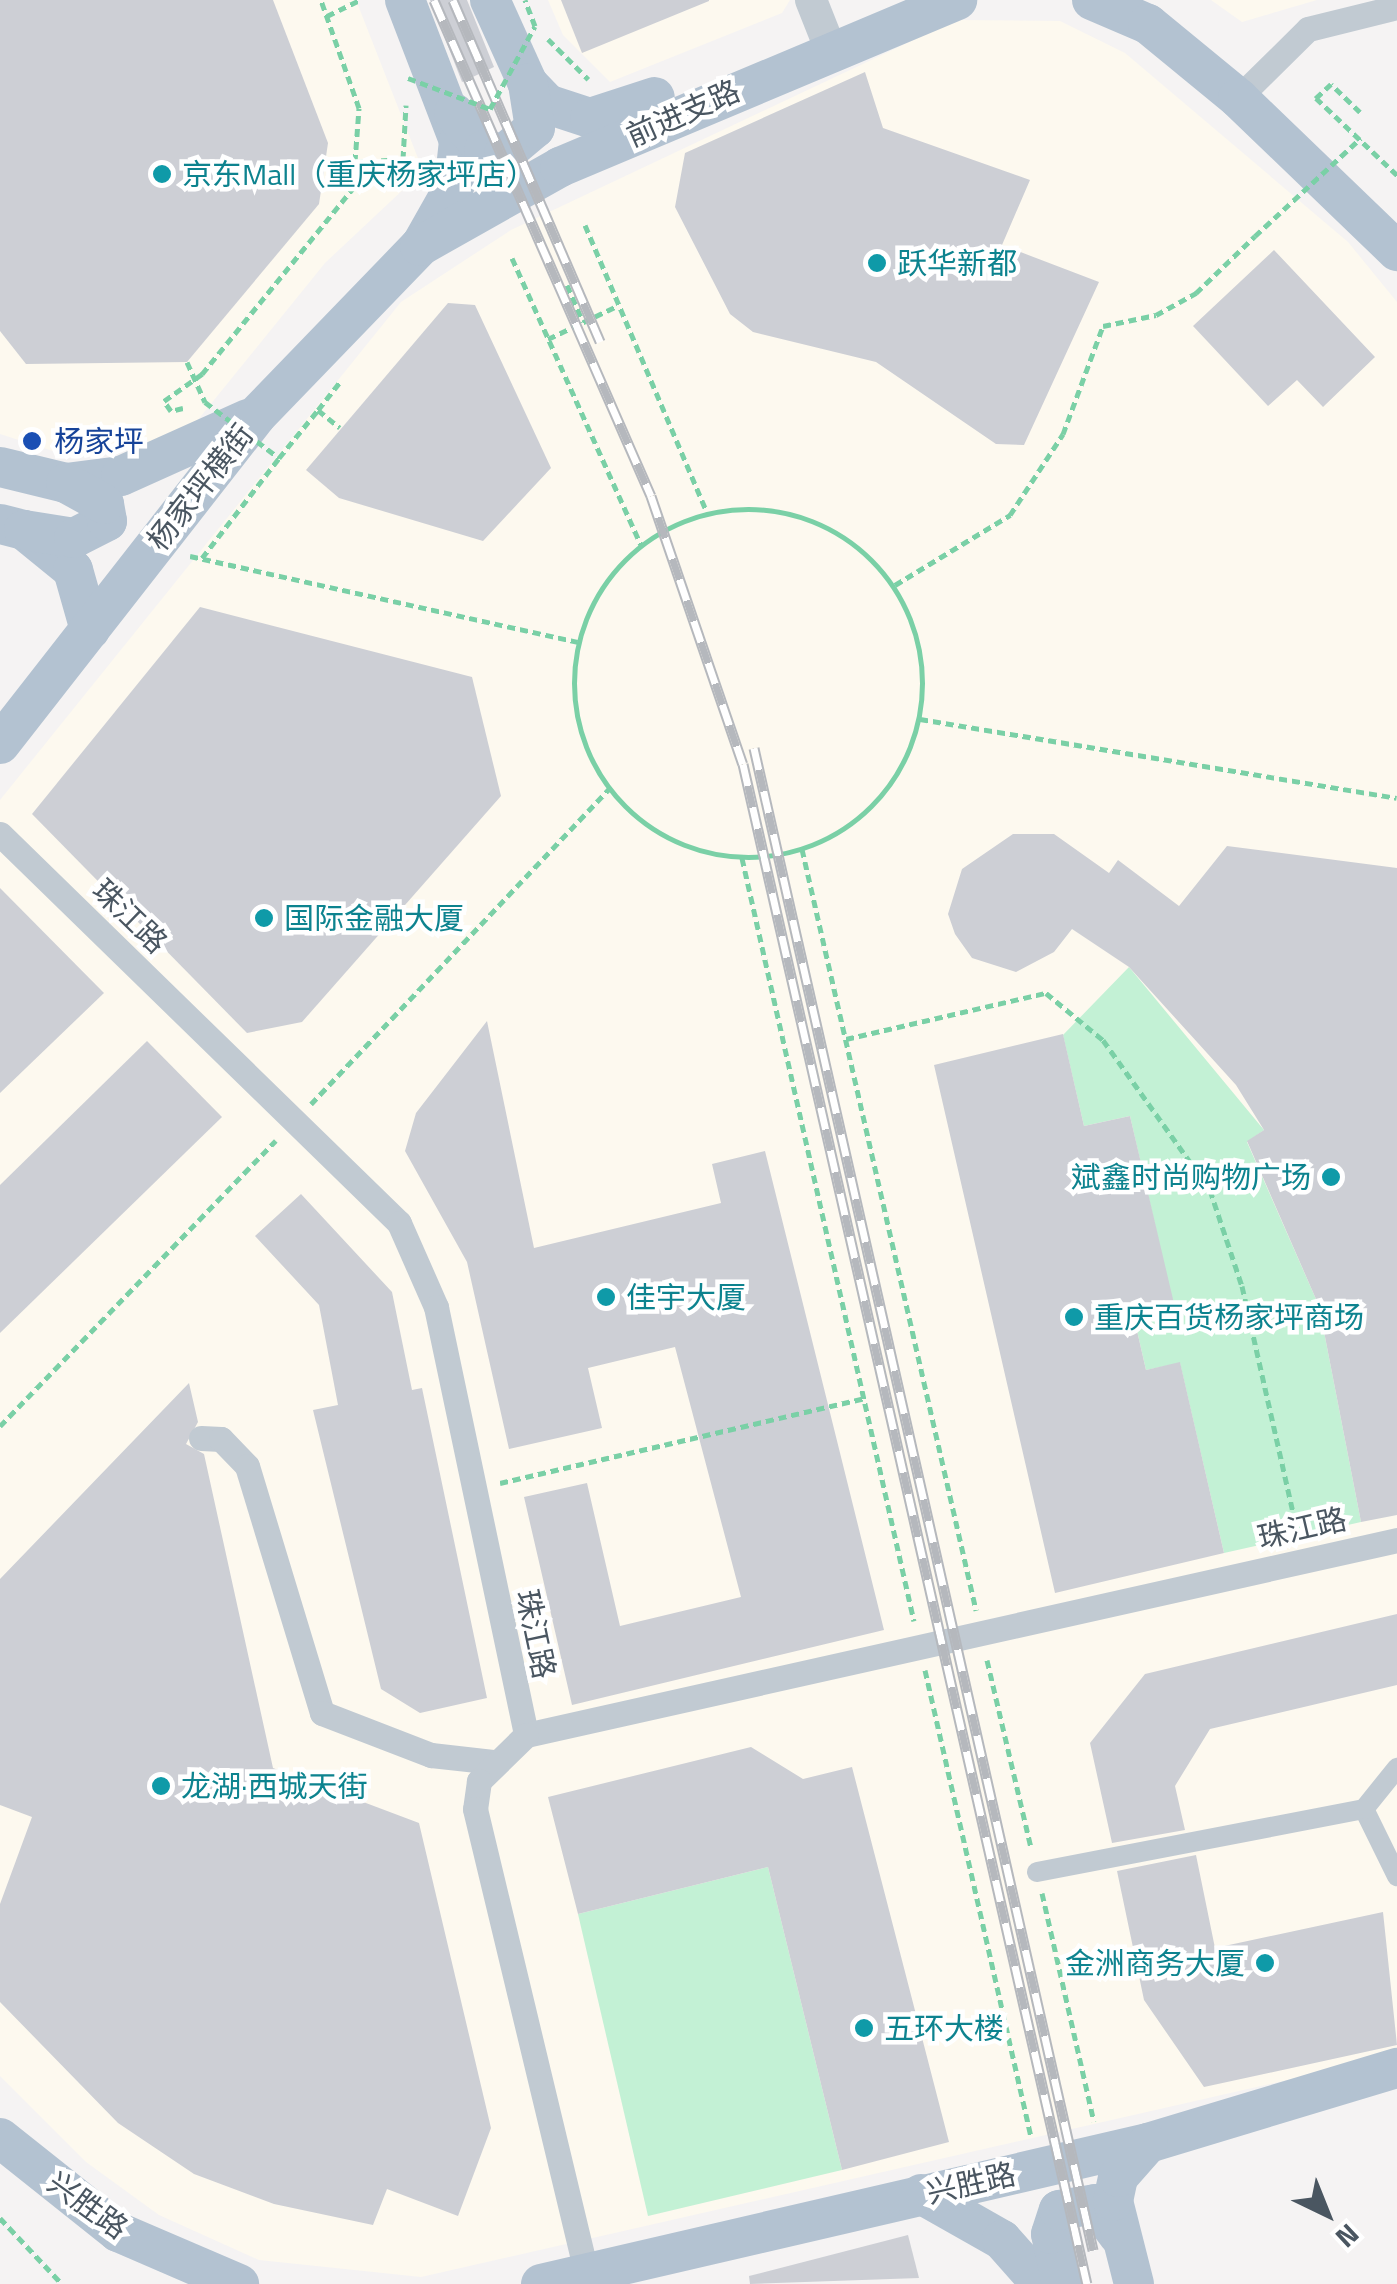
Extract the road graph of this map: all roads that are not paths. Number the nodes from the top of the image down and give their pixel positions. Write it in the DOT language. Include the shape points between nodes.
graph roads {
  1 [pos="405,0"];
  2 [pos="490,0"];
  3 [pos="810,0"];
  4 [pos="957,0"];
  5 [pos="1092,0"];
  6 [pos="1397,6"];
  7 [pos="830,48"];
  8 [pos="528,84"];
  9 [pos="1238,98"];
  10 [pos="454,112"];
  11 [pos="420,246"];
  12 [pos="1397,251"];
  13 [pos="256,416"];
  14 [pos="0,468"];
  15 [pos="66,483"];
  16 [pos="12,527"];
  17 [pos="90,630"];
  18 [pos="0,744"];
  19 [pos="0,834"];
  20 [pos="201,1438"];
  21 [pos="1397,1540"];
  22 [pos="526,1735"];
  23 [pos="493,1762"];
  24 [pos="1397,1768"];
  25 [pos="1364,1808"];
  26 [pos="1037,1872"];
  27 [pos="1397,1876"];
  28 [pos="1397,2068"];
  29 [pos="0,2138"];
  30 [pos="1148,2142"];
  31 [pos="921,2194"];
  32 [pos="1118,2235"];
  33 [pos="587,2276"];
  34 [pos="239,2284"];
  35 [pos="540,2284"];
  36 [pos="1041,2284"];
  37 [pos="1062,2284"];
  38 [pos="1134,2284"];
  1 -- 10 [label="main road"];
  2 -- 8 [label="main road"];
  3 -- 7 [label="street"];
  4 -- 7 [label="main road, 前进支路"];
  5 -- 9 [label="main road" via="1148,24"];
  6 -- 9 [label="street" via="1308,29"];
  7 -- 8 [label="main road" via="769,51 607,116 559,111"];
  7 -- 11 [label="main road, 前进支路" via="560,167"];
  8 -- 10 [label="main road" via="535,128 504,154 484,150"];
  9 -- 12 [label="main road"];
  10 -- 11 [label="main road" via="454,186"];
  11 -- 13 [label="main road, 杨家坪横街"];
  13 -- 15 [label="main road" via="122,476"];
  13 -- 17 [label="main road, 杨家坪横街"];
  14 -- 15 [label="main road"];
  15 -- 16 [label="main road" via="104,504 107,521 74,538"];
  16 -- 17 [label="main road" via="73,570"];
  17 -- 18 [label="main road, 杨家坪横街"];
  19 -- 22 [label="street, 珠江路" via="398,1223 436,1307"];
  20 -- 23 [label="street" via="220,1439 246,1466 322,1713 431,1756"];
  21 -- 22 [label="street, 珠江路"];
  22 -- 23 [label="street"];
  23 -- 33 [label="street" via="475,1809"];
  24 -- 25 [label="street"];
  25 -- 26 [label="street"];
  25 -- 27 [label="street"];
  28 -- 30 [label="main road, 兴胜路"];
  29 -- 34 [label="main road, 兴胜路" via="118,2232"];
  30 -- 31 [label="main road, 兴胜路"];
  30 -- 32 [label="main road" via="1118,2177"];
  31 -- 33 [label="main road, 兴胜路"];
  31 -- 36 [label="main road" via="1002,2240"];
  32 -- 37 [label="main road" via="1094,2204 1059,2210 1051,2234"];
  32 -- 38 [label="main road"];
  33 -- 35 [label="main road, 兴胜路"];
}
